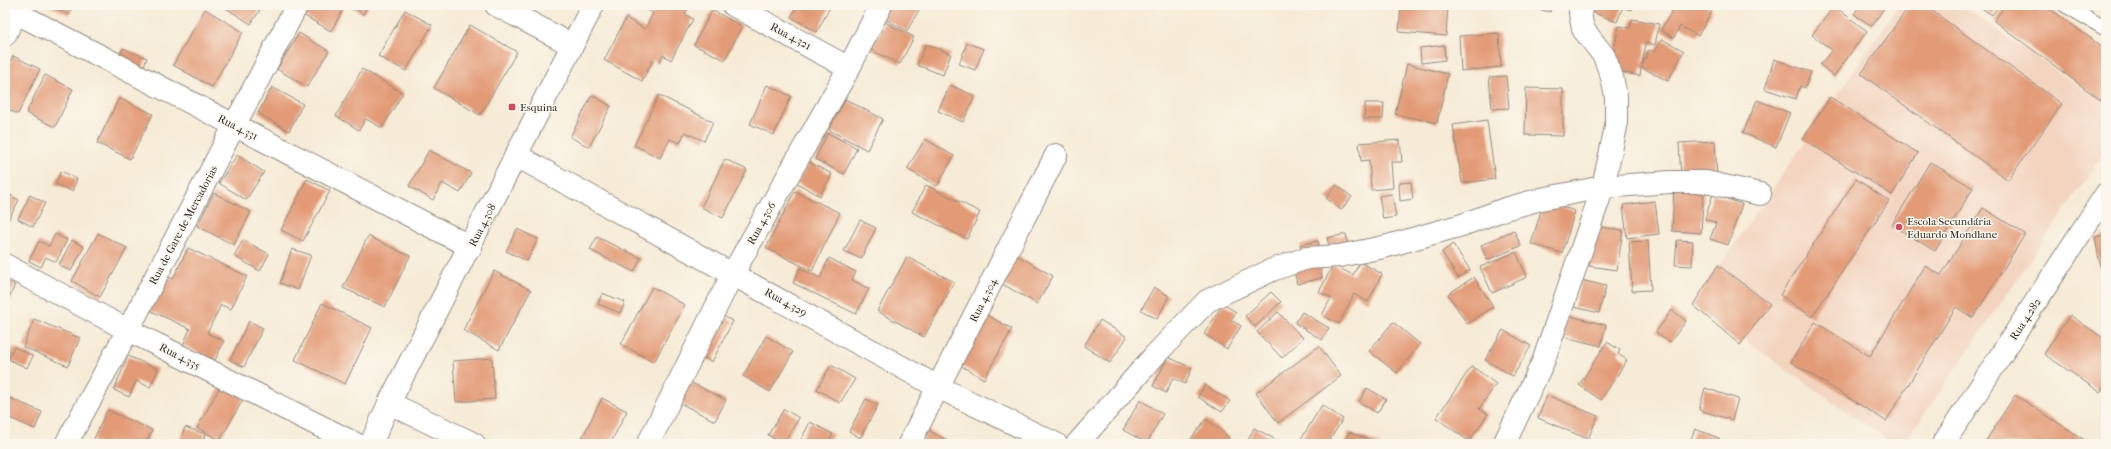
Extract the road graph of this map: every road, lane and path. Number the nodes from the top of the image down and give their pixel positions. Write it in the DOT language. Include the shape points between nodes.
graph roads {
  1 [pos="297,5"];
  2 [pos="496,5"];
  3 [pos="593,5"];
  4 [pos="733,5"];
  5 [pos="881,5"];
  6 [pos="1582,5"];
  7 [pos="2065,5"];
  8 [pos="14,8"];
  9 [pos="2106,29"];
  10 [pos="5,35"];
  11 [pos="572,45"];
  12 [pos="849,68"];
  13 [pos="235,126"];
  14 [pos="1056,155"];
  15 [pos="517,156"];
  16 [pos="1603,187"];
  17 [pos="1760,194"];
  18 [pos="2106,194"];
  19 [pos="471,246"];
  20 [pos="5,265"];
  21 [pos="733,273"];
  22 [pos="128,330"];
  23 [pos="938,387"];
  24 [pos="389,403"];
  25 [pos="1505,442"];
  26 [pos="66,444"];
  27 [pos="356,444"];
  28 [pos="371,444"];
  29 [pos="474,444"];
  30 [pos="648,444"];
  31 [pos="909,444"];
  32 [pos="1056,444"];
  33 [pos="1077,444"];
  34 [pos="1943,444"];
  1 -- 13 [label="street, Rua de Gare de Mercadorias"];
  2 -- 11 [label="street"];
  3 -- 11 [label="street, Rua 4.308"];
  4 -- 12 [label="street, Rua 4.321"];
  5 -- 12 [label="street, Rua 4.306"];
  6 -- 16 [label="street" via="1580,13 1583,29 1604,56 1616,97 1616,126"];
  7 -- 9 [label="lane"];
  8 -- 10 [label="street"];
  8 -- 13 [label="street, Rua 4.331"];
  11 -- 15 [label="street, Rua 4.308"];
  12 -- 21 [label="street, Rua 4.306"];
  13 -- 19 [label="street, Rua 4.331"];
  13 -- 22 [label="street, Rua de Gare de Mercadorias"];
  14 -- 23 [label="street, Rua 4.304"];
  15 -- 19 [label="street, Rua 4.308"];
  15 -- 21 [label="street, Rua 4.329"];
  16 -- 17 [label="street" via="1706,182"];
  16 -- 25 [label="street" via="1543,362"];
  16 -- 33 [label="street" via="1505,209 1462,225 1384,248 1339,256 1307,258 1272,270 1207,301 1155,355"];
  18 -- 34 [label="street, Rua 4.282"];
  19 -- 24 [label="street, Rua 4.308"];
  20 -- 22 [label="street, Rua 4.335"];
  21 -- 23 [label="street, Rua 4.329"];
  21 -- 30 [label="street, Rua 4.306"];
  22 -- 26 [label="street, Rua de Gare de Mercadorias"];
  22 -- 27 [label="street, Rua 4.335"];
  23 -- 31 [label="street, Rua 4.304"];
  23 -- 32 [label="street, Rua 4.329"];
  24 -- 28 [label="street, Rua 4.308"];
  24 -- 29 [label="street"];
}
